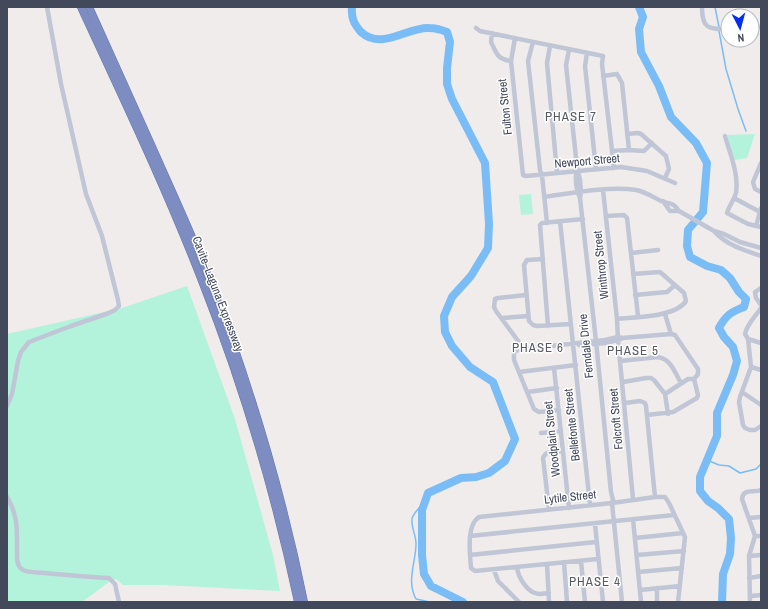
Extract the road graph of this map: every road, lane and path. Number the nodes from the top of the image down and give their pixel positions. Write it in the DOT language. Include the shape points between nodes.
graph roads {
  1 [pos="47,7"];
  2 [pos="51,7"];
  3 [pos="81,7"];
  4 [pos="89,7"];
  5 [pos="702,7"];
  6 [pos="476,28"];
  7 [pos="720,29"];
  8 [pos="52,31"];
  9 [pos="492,33"];
  10 [pos="515,38"];
  11 [pos="533,42"];
  12 [pos="550,46"];
  13 [pos="569,50"];
  14 [pos="587,53"];
  15 [pos="511,61"];
  16 [pos="603,76"];
  17 [pos="627,134"];
  18 [pos="725,136"];
  19 [pos="652,143"];
  20 [pos="628,150"];
  21 [pos="612,152"];
  22 [pos="761,163"];
  23 [pos="614,168"];
  24 [pos="596,169"];
  25 [pos="577,170"];
  26 [pos="557,173"];
  27 [pos="542,174"];
  28 [pos="523,175"];
  29 [pos="665,178"];
  30 [pos="675,183"];
  31 [pos="603,190"];
  32 [pos="761,192"];
  33 [pos="580,194"];
  34 [pos="544,197"];
  35 [pos="734,198"];
  36 [pos="663,201"];
  37 [pos="760,210"];
  38 [pos="680,212"];
  39 [pos="606,216"];
  40 [pos="583,219"];
  41 [pos="560,222"];
  42 [pos="547,223"];
  43 [pos="759,226"];
  44 [pos="714,231"];
  45 [pos="761,248"];
  46 [pos="658,250"];
  47 [pos="631,253"];
  48 [pos="761,256"];
  49 [pos="543,259"];
  50 [pos="633,274"];
  51 [pos="676,285"];
  52 [pos="761,288"];
  53 [pos="526,295"];
  54 [pos="636,295"];
  55 [pos="761,305"];
  56 [pos="761,308"];
  57 [pos="665,314"];
  58 [pos="638,316"];
  59 [pos="502,318"];
  60 [pos="528,318"];
  61 [pos="617,318"];
  62 [pos="571,324"];
  63 [pos="548,326"];
  64 [pos="671,334"];
  65 [pos="619,338"];
  66 [pos="748,339"];
  67 [pos="596,342"];
  68 [pos="761,343"];
  69 [pos="573,344"];
  70 [pos="524,349"];
  71 [pos="620,362"];
  72 [pos="576,365"];
  73 [pos="751,367"];
  74 [pos="554,368"];
  75 [pos="761,370"];
  76 [pos="519,372"];
  77 [pos="694,379"];
  78 [pos="622,382"];
  79 [pos="681,383"];
  80 [pos="556,388"];
  81 [pos="528,392"];
  82 [pos="742,392"];
  83 [pos="665,394"];
  84 [pos="625,403"];
  85 [pos="761,405"];
  86 [pos="7,406"];
  87 [pos="559,410"];
  88 [pos="668,414"];
  89 [pos="647,415"];
  90 [pos="761,426"];
  91 [pos="561,431"];
  92 [pos="541,433"];
  93 [pos="563,451"];
  94 [pos="761,490"];
  95 [pos="7,496"];
  96 [pos="654,497"];
  97 [pos="633,499"];
  98 [pos="612,503"];
  99 [pos="590,505"];
  100 [pos="569,508"];
  101 [pos="549,509"];
  102 [pos="674,515"];
  103 [pos="761,516"];
  104 [pos="749,518"];
  105 [pos="633,519"];
  106 [pos="614,522"];
  107 [pos="594,524"];
  108 [pos="684,533"];
  109 [pos="470,536"];
  110 [pos="755,536"];
  111 [pos="761,536"];
  112 [pos="635,538"];
  113 [pos="596,542"];
  114 [pos="684,551"];
  115 [pos="470,555"];
  116 [pos="637,555"];
  117 [pos="761,555"];
  118 [pos="749,556"];
  119 [pos="598,559"];
  120 [pos="581,561"];
  121 [pos="564,562"];
  122 [pos="547,564"];
  123 [pos="517,567"];
  124 [pos="682,568"];
  125 [pos="494,570"];
  126 [pos="638,572"];
  127 [pos="761,576"];
  128 [pos="749,578"];
  129 [pos="680,586"];
  130 [pos="657,588"];
  131 [pos="640,590"];
  132 [pos="549,593"];
  133 [pos="761,595"];
  134 [pos="751,596"];
  135 [pos="119,602"];
  136 [pos="298,602"];
  137 [pos="304,602"];
  138 [pos="519,602"];
  139 [pos="549,602"];
  140 [pos="567,602"];
  141 [pos="585,602"];
  142 [pos="603,602"];
  143 [pos="622,602"];
  144 [pos="641,602"];
  145 [pos="657,602"];
  146 [pos="678,602"];
  147 [pos="750,602"];
  1 -- 8 [label="street"];
  2 -- 8 [label="street"];
  3 -- 136 [label="highway, Cavite–Laguna Expressway" via="174,211 220,328 267,472"];
  4 -- 137 [label="highway, Cavite–Laguna Expressway" via="209,278 265,443"];
  5 -- 7 [label="street" via="705,25 711,29"];
  6 -- 9 [label="street"];
  8 -- 86 [label="street" via="86,194 102,236 119,306 109,313 29,342 21,352"];
  9 -- 10 [label="street"];
  9 -- 15 [label="street" via="490,42 498,57"];
  10 -- 11 [label="street"];
  10 -- 15 [label="street, Fulton Street"];
  11 -- 12 [label="street"];
  11 -- 27 [label="street" via="528,61"];
  12 -- 13 [label="street"];
  12 -- 26 [label="street" via="547,63"];
  13 -- 14 [label="street"];
  13 -- 25 [label="street, Ferndale Drive" via="566,65"];
  14 -- 16 [label="street" via="603,56"];
  14 -- 24 [label="street" via="585,66"];
  15 -- 28 [label="street, Fulton Street"];
  16 -- 17 [label="street" via="617,74 622,83"];
  16 -- 21 [label="street"];
  17 -- 19 [label="street" via="641,134"];
  17 -- 20 [label="street"];
  18 -- 35 [label="street" via="735,174"];
  19 -- 20 [label="street" via="644,151"];
  19 -- 29 [label="street" via="666,156 669,168"];
  20 -- 21 [label="street"];
  21 -- 23 [label="street"];
  22 -- 32 [label="street" via="753,182 755,189"];
  23 -- 24 [label="street, Newport Street"];
  23 -- 29 [label="street, Newport Street" via="634,168"];
  24 -- 25 [label="street, Newport Street"];
  25 -- 26 [label="street, Newport Street"];
  25 -- 33 [label="street, Ferndale Drive"];
  26 -- 27 [label="street, Newport Street"];
  27 -- 28 [label="street, Newport Street"];
  27 -- 34 [label="street"];
  29 -- 30 [label="street, Newport Street"];
  31 -- 33 [label="street"];
  31 -- 36 [label="street" via="637,190"];
  31 -- 39 [label="street, Winthrop Street"];
  33 -- 34 [label="street"];
  33 -- 40 [label="street, Ferndale Drive"];
  34 -- 42 [label="street"];
  35 -- 37 [label="street"];
  35 -- 43 [label="street" via="727,213 748,224"];
  36 -- 38 [label="street" via="671,202"];
  36 -- 38 [label="street" via="670,211"];
  37 -- 43 [label="street"];
  38 -- 44 [label="street"];
  39 -- 47 [label="street" via="624,214 627,218"];
  39 -- 61 [label="street, Winthrop Street"];
  40 -- 41 [label="street"];
  40 -- 67 [label="street, Ferndale Drive"];
  41 -- 42 [label="street"];
  41 -- 62 [label="street, Bellefonte Street"];
  42 -- 49 [label="street" via="540,225"];
  44 -- 45 [label="street"];
  44 -- 48 [label="street" via="721,239 737,248"];
  46 -- 47 [label="street"];
  47 -- 50 [label="street"];
  49 -- 53 [label="street" via="525,262"];
  49 -- 63 [label="street"];
  50 -- 51 [label="street" via="660,272"];
  50 -- 54 [label="street"];
  51 -- 54 [label="street" via="667,292"];
  51 -- 57 [label="street" via="687,298 685,303"];
  52 -- 55 [label="street" via="755,292"];
  53 -- 59 [label="street" via="495,299 494,307"];
  53 -- 60 [label="street"];
  54 -- 58 [label="street"];
  56 -- 66 [label="street" via="746,331"];
  57 -- 58 [label="street"];
  57 -- 64 [label="street"];
  58 -- 61 [label="street"];
  59 -- 60 [label="street"];
  59 -- 70 [label="street"];
  60 -- 63 [label="street" via="534,326"];
  61 -- 65 [label="street, Winthrop Street"];
  62 -- 63 [label="street"];
  62 -- 69 [label="street, Bellefonte Street"];
  64 -- 65 [label="street"];
  64 -- 77 [label="street" via="678,337 698,369"];
  65 -- 67 [label="street"];
  65 -- 71 [label="street, Folcroft Street"];
  66 -- 68 [label="street"];
  66 -- 73 [label="street"];
  67 -- 69 [label="street"];
  67 -- 98 [label="street, Ferndale Drive"];
  69 -- 70 [label="street"];
  69 -- 72 [label="street, Bellefonte Street"];
  70 -- 76 [label="street" via="514,351"];
  71 -- 78 [label="street, Folcroft Street"];
  71 -- 79 [label="street" via="662,357 668,361"];
  72 -- 74 [label="street"];
  72 -- 99 [label="street, Bellefonte Street"];
  73 -- 75 [label="street"];
  73 -- 82 [label="street"];
  74 -- 76 [label="street"];
  74 -- 80 [label="street, Woodplain Street"];
  76 -- 81 [label="street"];
  77 -- 79 [label="street"];
  77 -- 88 [label="street" via="697,398"];
  78 -- 83 [label="street" via="651,378"];
  78 -- 84 [label="street, Folcroft Street"];
  79 -- 83 [label="street"];
  80 -- 81 [label="street"];
  80 -- 87 [label="street, Woodplain Street"];
  81 -- 87 [label="street" via="534,410"];
  82 -- 85 [label="street"];
  82 -- 90 [label="street" via="739,402 743,425 750,430"];
  83 -- 88 [label="street"];
  84 -- 89 [label="street" via="643,402"];
  84 -- 97 [label="street, Folcroft Street"];
  87 -- 91 [label="street, Woodplain Street"];
  88 -- 89 [label="street"];
  89 -- 96 [label="street"];
  91 -- 92 [label="street"];
  91 -- 93 [label="street, Woodplain Street"];
  93 -- 100 [label="street, Woodplain Street"];
  93 -- 101 [label="street" via="544,454 543,458"];
  94 -- 104 [label="street" via="747,491 742,496"];
  95 -- 135 [label="street" via="17,519 19,566 29,571 109,578 115,584"];
  96 -- 97 [label="street, Lytile Street"];
  96 -- 102 [label="street" via="661,496 668,500"];
  97 -- 98 [label="street, Lytile Street"];
  98 -- 99 [label="street, Lytile Street"];
  98 -- 106 [label="street, Ferndale Drive"];
  99 -- 100 [label="street, Lytile Street"];
  100 -- 101 [label="street, Lytile Street"];
  101 -- 109 [label="street, Lytile Street" via="479,517 473,522"];
  102 -- 105 [label="street"];
  102 -- 108 [label="street"];
  103 -- 104 [label="street"];
  104 -- 110 [label="street"];
  105 -- 106 [label="street"];
  105 -- 112 [label="street"];
  106 -- 107 [label="street"];
  106 -- 143 [label="street, Ferndale Drive"];
  107 -- 109 [label="street"];
  107 -- 113 [label="street"];
  108 -- 112 [label="street"];
  108 -- 114 [label="street"];
  109 -- 115 [label="street"];
  110 -- 111 [label="street"];
  110 -- 118 [label="street"];
  112 -- 116 [label="street"];
  113 -- 115 [label="street"];
  113 -- 119 [label="street"];
  114 -- 116 [label="street"];
  114 -- 124 [label="street"];
  115 -- 125 [label="street" via="473,570"];
  116 -- 126 [label="street"];
  117 -- 118 [label="street"];
  118 -- 128 [label="street"];
  119 -- 120 [label="street"];
  119 -- 142 [label="street"];
  120 -- 121 [label="street"];
  120 -- 141 [label="street"];
  121 -- 122 [label="street"];
  121 -- 140 [label="street"];
  122 -- 123 [label="street"];
  122 -- 132 [label="street"];
  123 -- 125 [label="street"];
  123 -- 132 [label="street" via="520,579 534,593"];
  124 -- 126 [label="street"];
  124 -- 129 [label="street"];
  125 -- 138 [label="street" via="498,581"];
  126 -- 131 [label="street"];
  127 -- 128 [label="street"];
  128 -- 134 [label="street"];
  129 -- 130 [label="street"];
  129 -- 146 [label="street"];
  130 -- 131 [label="street"];
  130 -- 145 [label="street"];
  131 -- 144 [label="street"];
  132 -- 139 [label="street"];
  133 -- 134 [label="street"];
  134 -- 147 [label="street"];
}
